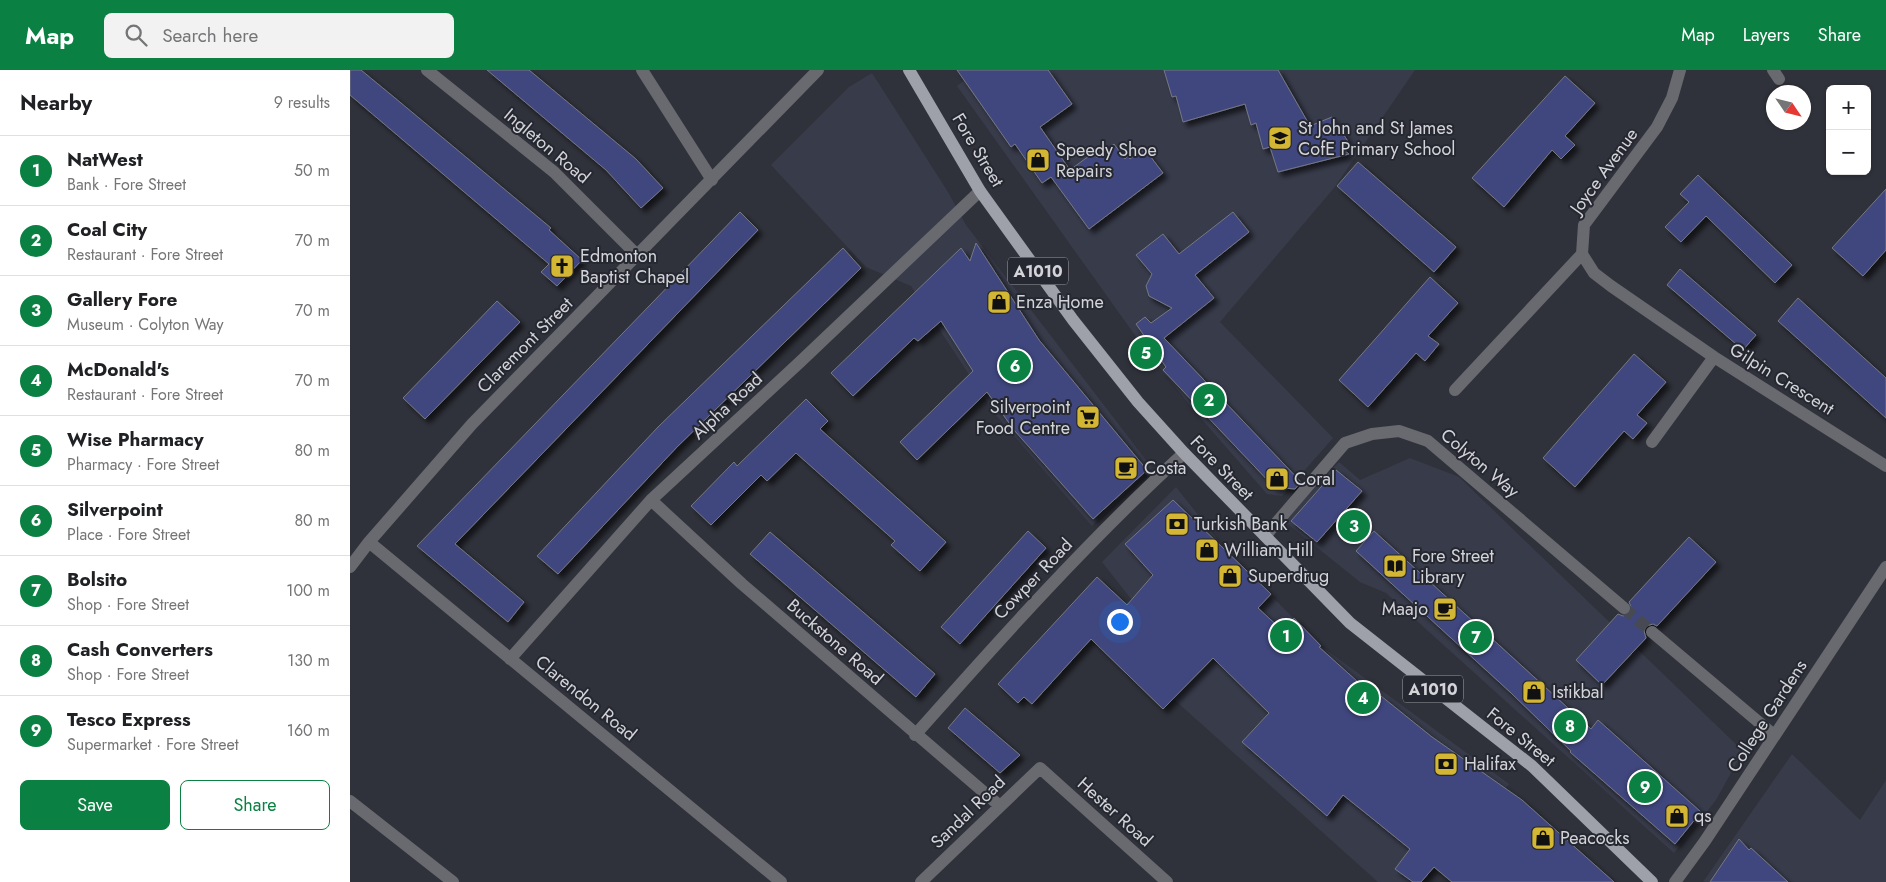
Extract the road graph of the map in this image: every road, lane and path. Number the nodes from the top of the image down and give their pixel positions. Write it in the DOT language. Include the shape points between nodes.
graph roads {
  1 [pos="427,70"];
  2 [pos="642,70"];
  3 [pos="818,70"];
  4 [pos="1680,70"];
  5 [pos="914,72"];
  6 [pos="712,180"];
  7 [pos="980,191"];
  8 [pos="1582,254"];
  9 [pos="638,256"];
  10 [pos="1714,357"];
  11 [pos="1455,390"];
  12 [pos="1652,442"];
  13 [pos="1184,453"];
  14 [pos="1886,466"];
  15 [pos="651,500"];
  16 [pos="1265,536"];
  17 [pos="369,542"];
  18 [pos="350,567"];
  19 [pos="1886,567"];
  20 [pos="1624,608"];
  21 [pos="1652,632"];
  22 [pos="510,659"];
  23 [pos="915,735"];
  24 [pos="1774,735"];
  25 [pos="1040,768"];
  26 [pos="350,801"];
  27 [pos="1000,806"];
  28 [pos="453,882"];
  29 [pos="781,882"];
  30 [pos="921,882"];
  31 [pos="1167,882"];
  32 [pos="1652,882"];
  33 [pos="1675,882"];
  1 -- 9 [label="street, Ingleton Road" via="554,172"];
  2 -- 6 [label="street"];
  3 -- 6 [label="street, Claremont Street"];
  4 -- 8 [label="street, Joyce Avenue" via="1672,98 1657,127 1584,225"];
  5 -- 7 [label="main road, Fore Street / A1010"];
  6 -- 9 [label="street, Claremont Street"];
  7 -- 13 [label="main road, Fore Street / A1010" via="1073,320 1138,402"];
  7 -- 15 [label="street, Alpha Road"];
  8 -- 10 [label="street, Gilpin Crescent" via="1594,273"];
  8 -- 11 [label="street"];
  9 -- 17 [label="street, Claremont Street" via="472,424"];
  10 -- 12 [label="street"];
  10 -- 14 [label="street, Gilpin Crescent"];
  13 -- 16 [label="main road, Fore Street / A1010"];
  13 -- 23 [label="street, Cowper Road" via="1015,622"];
  15 -- 22 [label="street, Alpha Road"];
  15 -- 23 [label="street, Buckstone Road"];
  16 -- 20 [label="street, Colyton Way" via="1345,443 1372,434 1399,431 1428,440"];
  16 -- 32 [label="main road, Fore Street / A1010" via="1350,623 1532,766"];
  17 -- 18 [label="street, Claremont Street"];
  17 -- 22 [label="street, Clarendon Road"];
  19 -- 24 [label="street, College Gardens"];
  21 -- 24 [label="street"];
  22 -- 29 [label="street, Clarendon Road"];
  23 -- 27 [label="street, Buckstone Road"];
  24 -- 33 [label="street, College Gardens"];
  25 -- 27 [label="street, Sandal Road"];
  25 -- 31 [label="street, Hester Road"];
  26 -- 28 [label="street"];
  27 -- 30 [label="street, Sandal Road"];
}
